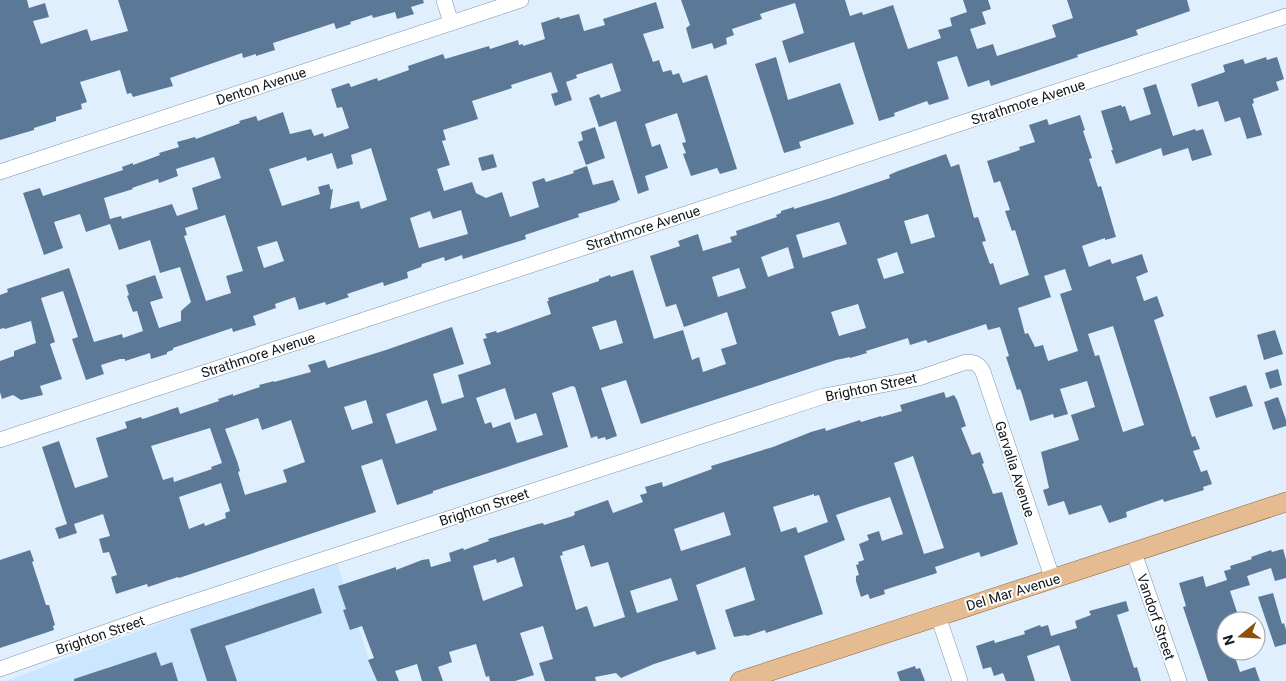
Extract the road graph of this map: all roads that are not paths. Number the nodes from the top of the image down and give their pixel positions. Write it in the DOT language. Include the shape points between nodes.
graph roads {
  1 [pos="444,0"];
  2 [pos="521,0"];
  3 [pos="1286,16"];
  4 [pos="451,23"];
  5 [pos="0,172"];
  6 [pos="973,362"];
  7 [pos="0,440"];
  8 [pos="1286,502"];
  9 [pos="1134,553"];
  10 [pos="1053,580"];
  11 [pos="938,616"];
  12 [pos="0,669"];
  13 [pos="740,681"];
  14 [pos="960,681"];
  15 [pos="1179,681"];
  1 -- 4 [label="street"];
  2 -- 4 [label="street, Denton Avenue"];
  3 -- 7 [label="street, Strathmore Avenue"];
  4 -- 5 [label="street, Denton Avenue"];
  6 -- 10 [label="street, Garvalia Avenue" via="983,372"];
  6 -- 12 [label="street, Brighton Street" via="918,378 824,396 164,612"];
  8 -- 9 [label="main road, Del Mar Avenue"];
  9 -- 10 [label="main road, Del Mar Avenue"];
  9 -- 15 [label="street, Vandorf Street"];
  10 -- 11 [label="main road, Del Mar Avenue"];
  11 -- 13 [label="main road, Del Mar Avenue"];
  11 -- 14 [label="street"];
}
